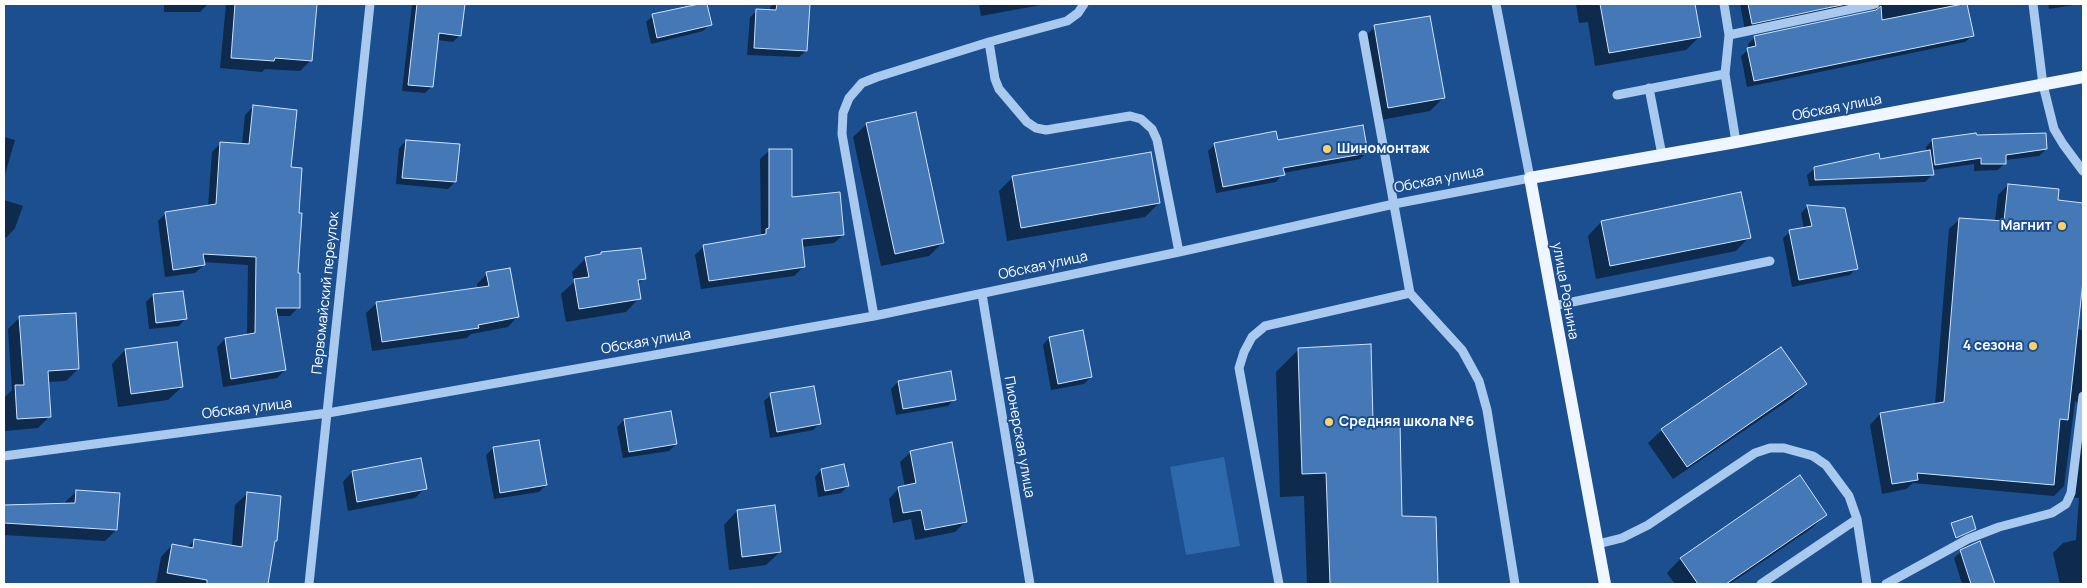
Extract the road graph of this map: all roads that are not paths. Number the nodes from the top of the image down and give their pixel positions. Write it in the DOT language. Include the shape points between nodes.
graph roads {
  1 [pos="370,4"];
  2 [pos="1084,4"];
  3 [pos="1496,4"];
  4 [pos="1724,4"];
  5 [pos="1874,4"];
  6 [pos="2033,4"];
  7 [pos="1729,34"];
  8 [pos="1363,36"];
  9 [pos="988,42"];
  10 [pos="1725,74"];
  11 [pos="2083,77"];
  12 [pos="2042,85"];
  13 [pos="1649,88"];
  14 [pos="1617,95"];
  15 [pos="1736,142"];
  16 [pos="1662,155"];
  17 [pos="2083,171"];
  18 [pos="1530,178"];
  19 [pos="1394,204"];
  20 [pos="1179,252"];
  21 [pos="1770,261"];
  22 [pos="1410,293"];
  23 [pos="982,294"];
  24 [pos="1552,306"];
  25 [pos="874,316"];
  26 [pos="2083,396"];
  27 [pos="328,413"];
  28 [pos="4,456"];
  29 [pos="1857,519"];
  30 [pos="1598,544"];
  31 [pos="309,584"];
  32 [pos="1030,584"];
  33 [pos="1279,584"];
  34 [pos="1515,584"];
  35 [pos="1605,584"];
  36 [pos="1761,584"];
  37 [pos="1867,584"];
  38 [pos="1886,584"];
  1 -- 27 [label="street, Первомайский переулок"];
  2 -- 9 [label="street" via="1067,21"];
  3 -- 18 [label="street, улица Рознина"];
  4 -- 7 [label="street"];
  5 -- 7 [label="street"];
  6 -- 12 [label="street"];
  7 -- 10 [label="street"];
  8 -- 19 [label="street"];
  9 -- 20 [label="street" via="999,89 1036,128 1046,130 1130,116 1141,119 1152,129 1157,140"];
  9 -- 25 [label="street" via="862,83 849,98 843,113 842,134"];
  10 -- 13 [label="street"];
  10 -- 15 [label="street"];
  11 -- 12 [label="main road, Обская улица"];
  12 -- 15 [label="main road, Обская улица"];
  12 -- 17 [label="street" via="2054,129"];
  13 -- 14 [label="street"];
  13 -- 16 [label="street"];
  15 -- 16 [label="main road, Обская улица"];
  16 -- 18 [label="main road, Обская улица"];
  18 -- 19 [label="street, Обская улица"];
  18 -- 24 [label="main road, улица Рознина"];
  19 -- 20 [label="street, Обская улица"];
  19 -- 22 [label="street"];
  20 -- 23 [label="street, Обская улица"];
  21 -- 24 [label="street"];
  22 -- 33 [label="street" via="1265,326 1252,337 1244,352 1239,368"];
  22 -- 34 [label="street" via="1462,350 1479,381 1487,410"];
  23 -- 25 [label="street, Обская улица"];
  23 -- 32 [label="street, Пионерская улица"];
  24 -- 30 [label="main road, улица Рознина"];
  25 -- 27 [label="street, Обская улица"];
  26 -- 38 [label="street" via="2071,493 2066,504 2052,514 1999,527 1968,539"];
  27 -- 28 [label="street, Обская улица"];
  27 -- 31 [label="street, Первомайский переулок"];
  29 -- 30 [label="street" via="1849,496 1826,464 1799,451 1770,448 1755,453 1638,531"];
  29 -- 36 [label="street"];
  29 -- 37 [label="street"];
  30 -- 35 [label="main road, улица Рознина"];
}
